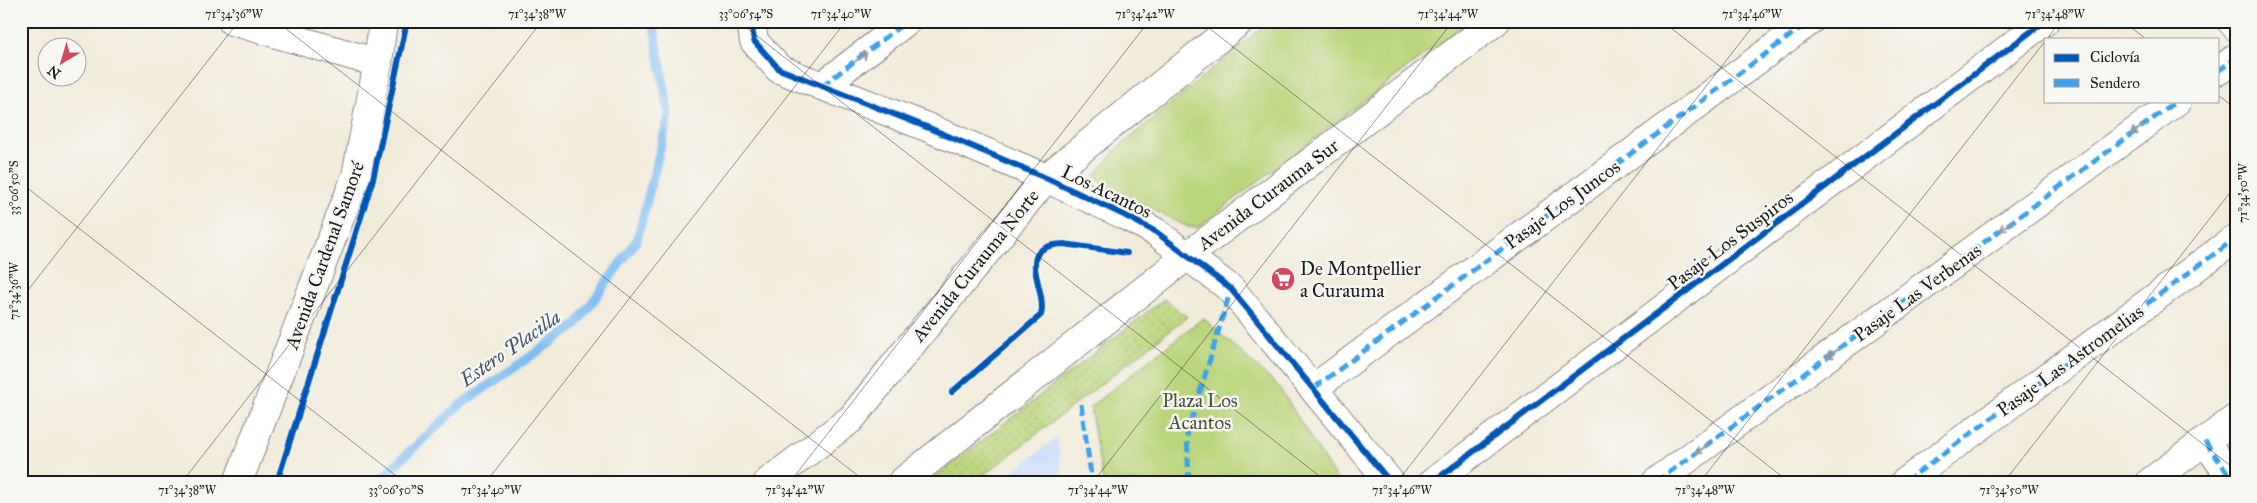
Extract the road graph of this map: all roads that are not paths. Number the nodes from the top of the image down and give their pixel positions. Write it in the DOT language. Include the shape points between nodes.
graph roads {
  1 [pos="232,21"];
  2 [pos="383,21"];
  3 [pos="751,21"];
  4 [pos="907,21"];
  5 [pos="1240,21"];
  6 [pos="1496,21"];
  7 [pos="1810,21"];
  8 [pos="2045,21"];
  9 [pos="2231,21"];
  10 [pos="2236,27"];
  11 [pos="2236,58"];
  12 [pos="378,63"];
  13 [pos="2220,70"];
  14 [pos="822,86"];
  15 [pos="2176,102"];
  16 [pos="1046,178"];
  17 [pos="2236,238"];
  18 [pos="1187,256"];
  19 [pos="1314,388"];
  20 [pos="2236,418"];
  21 [pos="2204,441"];
  22 [pos="238,482"];
  23 [pos="768,482"];
  24 [pos="902,482"];
  25 [pos="1390,482"];
  26 [pos="1433,482"];
  27 [pos="1656,482"];
  28 [pos="1905,482"];
  29 [pos="2150,482"];
  30 [pos="2234,482"];
  1 -- 12 [label="street"];
  2 -- 12 [label="street, Avenida Cardenal Samoré"];
  3 -- 14 [label="street, Los Acantos" via="754,41 780,69"];
  14 -- 4 [label="street, one-way"];
  5 -- 16 [label="street, Avenida Curauma Norte"];
  6 -- 18 [label="street, Avenida Curauma Sur"];
  7 -- 19 [label="street, Pasaje Los Juncos"];
  8 -- 26 [label="street, Pasaje Los Suspiros"];
  9 -- 10 [label="street"];
  11 -- 13 [label="street"];
  12 -- 22 [label="street, Avenida Cardenal Samoré" via="356,176"];
  14 -- 16 [label="street, Los Acantos"];
  15 -- 27 [label="street, Pasaje Las Verbenas, one-way"];
  16 -- 18 [label="street, Los Acantos" via="1156,232"];
  16 -- 23 [label="street, Avenida Curauma Norte" via="851,419"];
  17 -- 28 [label="street, Pasaje Las Astromelias"];
  18 -- 19 [label="street, Los Acantos" via="1231,289"];
  18 -- 24 [label="street, Avenida Curauma Sur"];
  19 -- 25 [label="street, Los Acantos"];
  20 -- 21 [label="street"];
  21 -- 29 [label="street"];
  21 -- 30 [label="street"];
}
